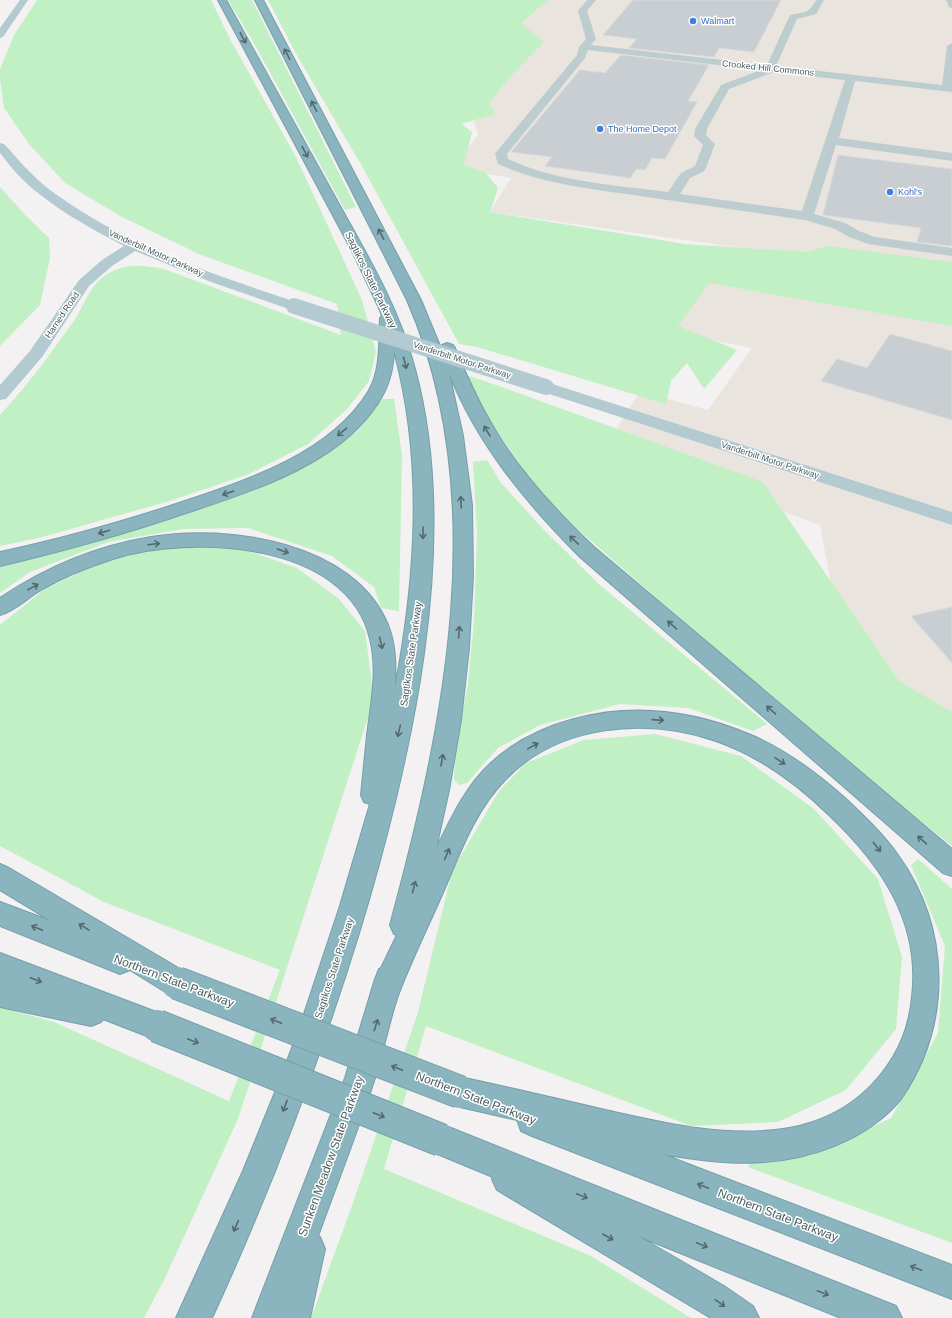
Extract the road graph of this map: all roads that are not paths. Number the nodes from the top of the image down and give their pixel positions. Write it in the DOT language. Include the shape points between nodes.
graph roads {
  1 [pos="24,0"];
  2 [pos="259,0"];
  3 [pos="592,0"];
  4 [pos="820,0"];
  5 [pos="950,0"];
  6 [pos="222,1"];
  7 [pos="952,5"];
  8 [pos="0,35"];
  9 [pos="952,46"];
  10 [pos="584,47"];
  11 [pos="770,68"];
  12 [pos="851,77"];
  13 [pos="950,89"];
  14 [pos="832,141"];
  15 [pos="0,146"];
  16 [pos="952,157"];
  17 [pos="4,158"];
  18 [pos="672,196"];
  19 [pos="807,216"];
  20 [pos="135,245"];
  21 [pos="952,252"];
  22 [pos="398,269"];
  23 [pos="388,312"];
  24 [pos="0,396"];
  25 [pos="952,519"];
  26 [pos="0,559"];
  27 [pos="0,608"];
  28 [pos="952,865"];
  29 [pos="365,870"];
  30 [pos="0,876"];
  31 [pos="0,914"];
  32 [pos="0,966"];
  33 [pos="177,983"];
  34 [pos="386,992"];
  35 [pos="0,993"];
  36 [pos="157,1026"];
  37 [pos="460,1092"];
  38 [pos="441,1140"];
  39 [pos="327,1168"];
  40 [pos="952,1282"];
  41 [pos="194,1318"];
  42 [pos="270,1318"];
  43 [pos="292,1318"];
  44 [pos="741,1318"];
  45 [pos="884,1318"];
  1 -- 8 [label="main road"];
  22 -- 2 [label="highway, one-way"];
  3 -- 10 [label="lane" via="582,12 590,39"];
  4 -- 11 [label="lane" via="816,10 811,14 793,18"];
  5 -- 7 [label="lane"];
  6 -- 23 [label="highway, Sagtikos State Parkway, one-way" via="361,257"];
  9 -- 13 [label="lane"];
  10 -- 11 [label="lane, Crooked Hill Commons"];
  10 -- 18 [label="lane" via="582,56 501,154 502,161 540,175 583,184"];
  11 -- 12 [label="lane, Crooked Hill Commons"];
  11 -- 18 [label="lane" via="766,73 725,87 701,129 700,136 709,144 700,168 685,176"];
  12 -- 13 [label="lane, Crooked Hill Commons"];
  12 -- 14 [label="lane"];
  14 -- 16 [label="lane"];
  14 -- 19 [label="lane"];
  15 -- 17 [label="main road, Vanderbilt Motor Parkway"];
  17 -- 20 [label="main road, Vanderbilt Motor Parkway" via="58,202"];
  18 -- 19 [label="lane"];
  19 -- 21 [label="lane" via="873,240"];
  20 -- 24 [label="main road, Harned Road" via="107,263 84,283 36,354"];
  20 -- 25 [label="main road, Vanderbilt Motor Parkway, bridge" via="218,280 294,306"];
  28 -- 22 [label="highway, one-way" via="587,552 536,501 497,449 471,404 431,308"];
  34 -- 22 [label="highway, one-way" via="435,800 449,720 458,652 463,535 455,440 447,397 428,332"];
  23 -- 26 [label="highway, one-way" via="382,382 377,393 360,416 321,449 259,480 224,494 100,533"];
  23 -- 29 [label="highway, Sagtikos State Parkway, one-way" via="400,344 415,405 422,467 423,537 411,672 387,786"];
  27 -- 29 [label="highway, one-way" via="72,566 115,551 170,542 224,540 274,548 298,556 340,577 368,606 377,625 385,659 385,692"];
  29 -- 41 [label="highway, Sagtikos State Parkway, one-way" via="308,1045 222,1259"];
  33 -- 30 [label="highway, one-way"];
  33 -- 31 [label="highway, Northern State Parkway, one-way"];
  32 -- 36 [label="highway, one-way"];
  37 -- 33 [label="highway, Northern State Parkway, one-way, bridge"];
  34 -- 37 [label="highway, one-way" via="463,820 488,782 501,768 532,746 572,728 593,723 639,719 688,724 736,738 777,758 817,788 871,840 886,858 910,901 925,950 927,974 927,994 918,1038 898,1079 884,1097 845,1125 791,1144 761,1148 727,1147 693,1144"];
  39 -- 34 [label="highway, Sunken Meadow State Parkway, one-way" via="360,1078"];
  35 -- 36 [label="highway"];
  36 -- 38 [label="highway, one-way, bridge"];
  40 -- 37 [label="highway, Northern State Parkway, one-way"];
  38 -- 44 [label="highway, one-way" via="706,1294"];
  38 -- 45 [label="highway, one-way"];
  39 -- 42 [label="highway, Sunken Meadow State Parkway"];
  39 -- 43 [label="highway"];
}
